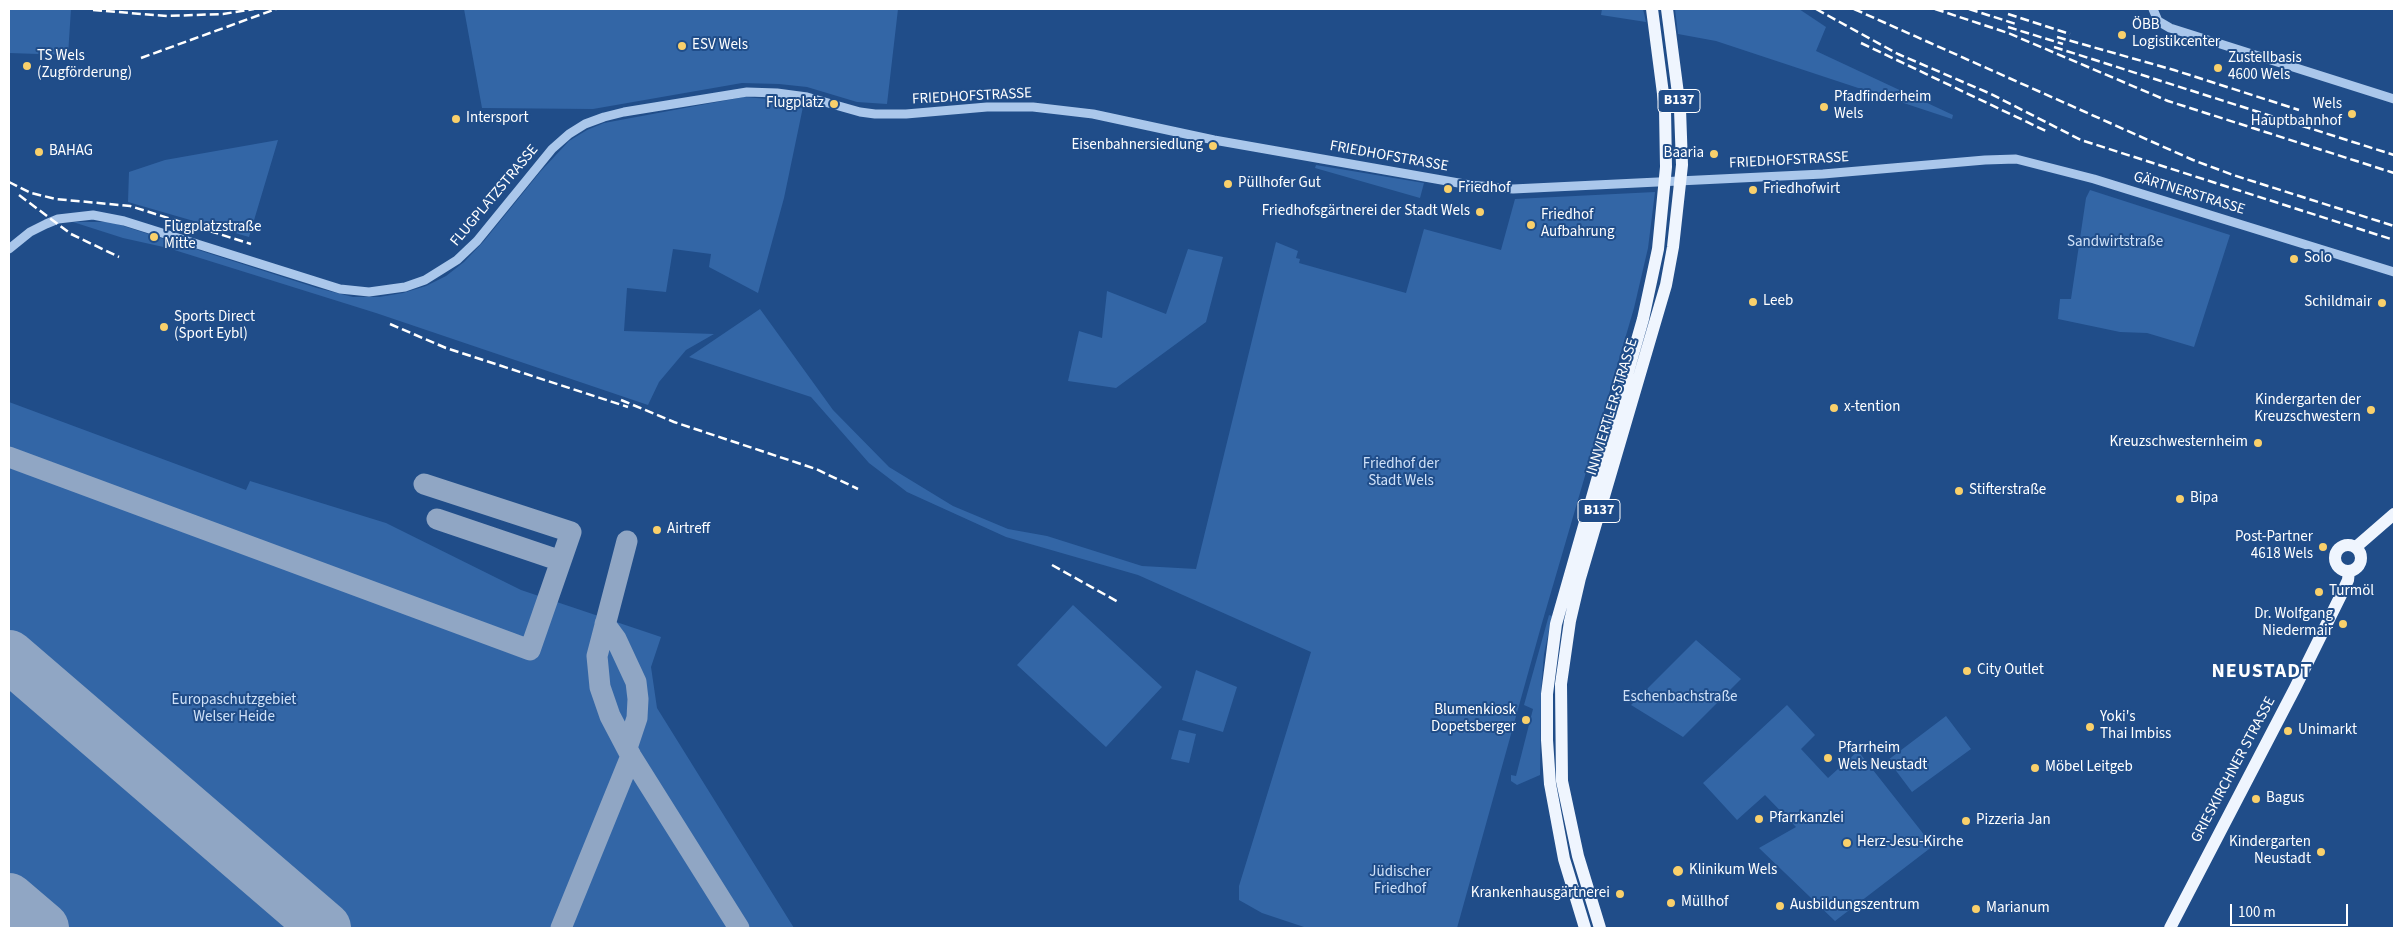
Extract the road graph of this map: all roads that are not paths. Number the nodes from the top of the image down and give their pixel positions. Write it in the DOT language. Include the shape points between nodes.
graph roads {
  1 [pos="1652,9"];
  2 [pos="1667,9"];
  3 [pos="2153,9"];
  4 [pos="807,97"];
  5 [pos="2394,99"];
  6 [pos="1972,161"];
  7 [pos="1681,181"];
  8 [pos="1665,182"];
  9 [pos="9,249"];
  10 [pos="2394,272"];
  11 [pos="2394,514"];
  12 [pos="2356,547"];
  13 [pos="2348,571"];
  14 [pos="1585,928"];
  15 [pos="1600,928"];
  16 [pos="2170,928"];
  1 -- 8 [label="main road, INNVIERTLER STRASSE / B137" via="1665,109"];
  2 -- 7 [label="main road, INNVIERTLER STRASSE / B137" via="1680,109"];
  3 -- 5 [label="street" via="2158,21 2170,28"];
  4 -- 8 [label="street, FRIEDHOFSTRASSE" via="875,114 987,107 1033,107 1093,114 1214,140 1492,188"];
  4 -- 9 [label="street, FLUGPLATZSTRASSE" via="747,92 624,112 585,124 552,150 458,260 425,280 387,290 340,289 124,221 93,215 52,221 30,232"];
  6 -- 7 [label="street, FRIEDHOFSTRASSE" via="1823,174"];
  6 -- 10 [label="street, GÄRTNERSTRASSE" via="2029,161"];
  7 -- 8 [label="street, FRIEDHOFSTRASSE"];
  7 -- 15 [label="main road, INNVIERTLER STRASSE / B137" via="1666,285 1580,578 1561,684 1562,781 1578,856"];
  8 -- 14 [label="main road, INNVIERTLER STRASSE / B137" via="1658,249 1643,319 1556,624 1551,652 1546,740 1550,784 1564,860"];
  11 -- 12 [label="main road"];
  12 -- 13 [label="main road" via="2361,560 2358,566"];
  12 -- 13 [label="main road" via="2341,546 2336,552 2335,562"];
  13 -- 16 [label="main road, GRIESKIRCHNER STRASSE" via="2348,580 2295,688"];
}
